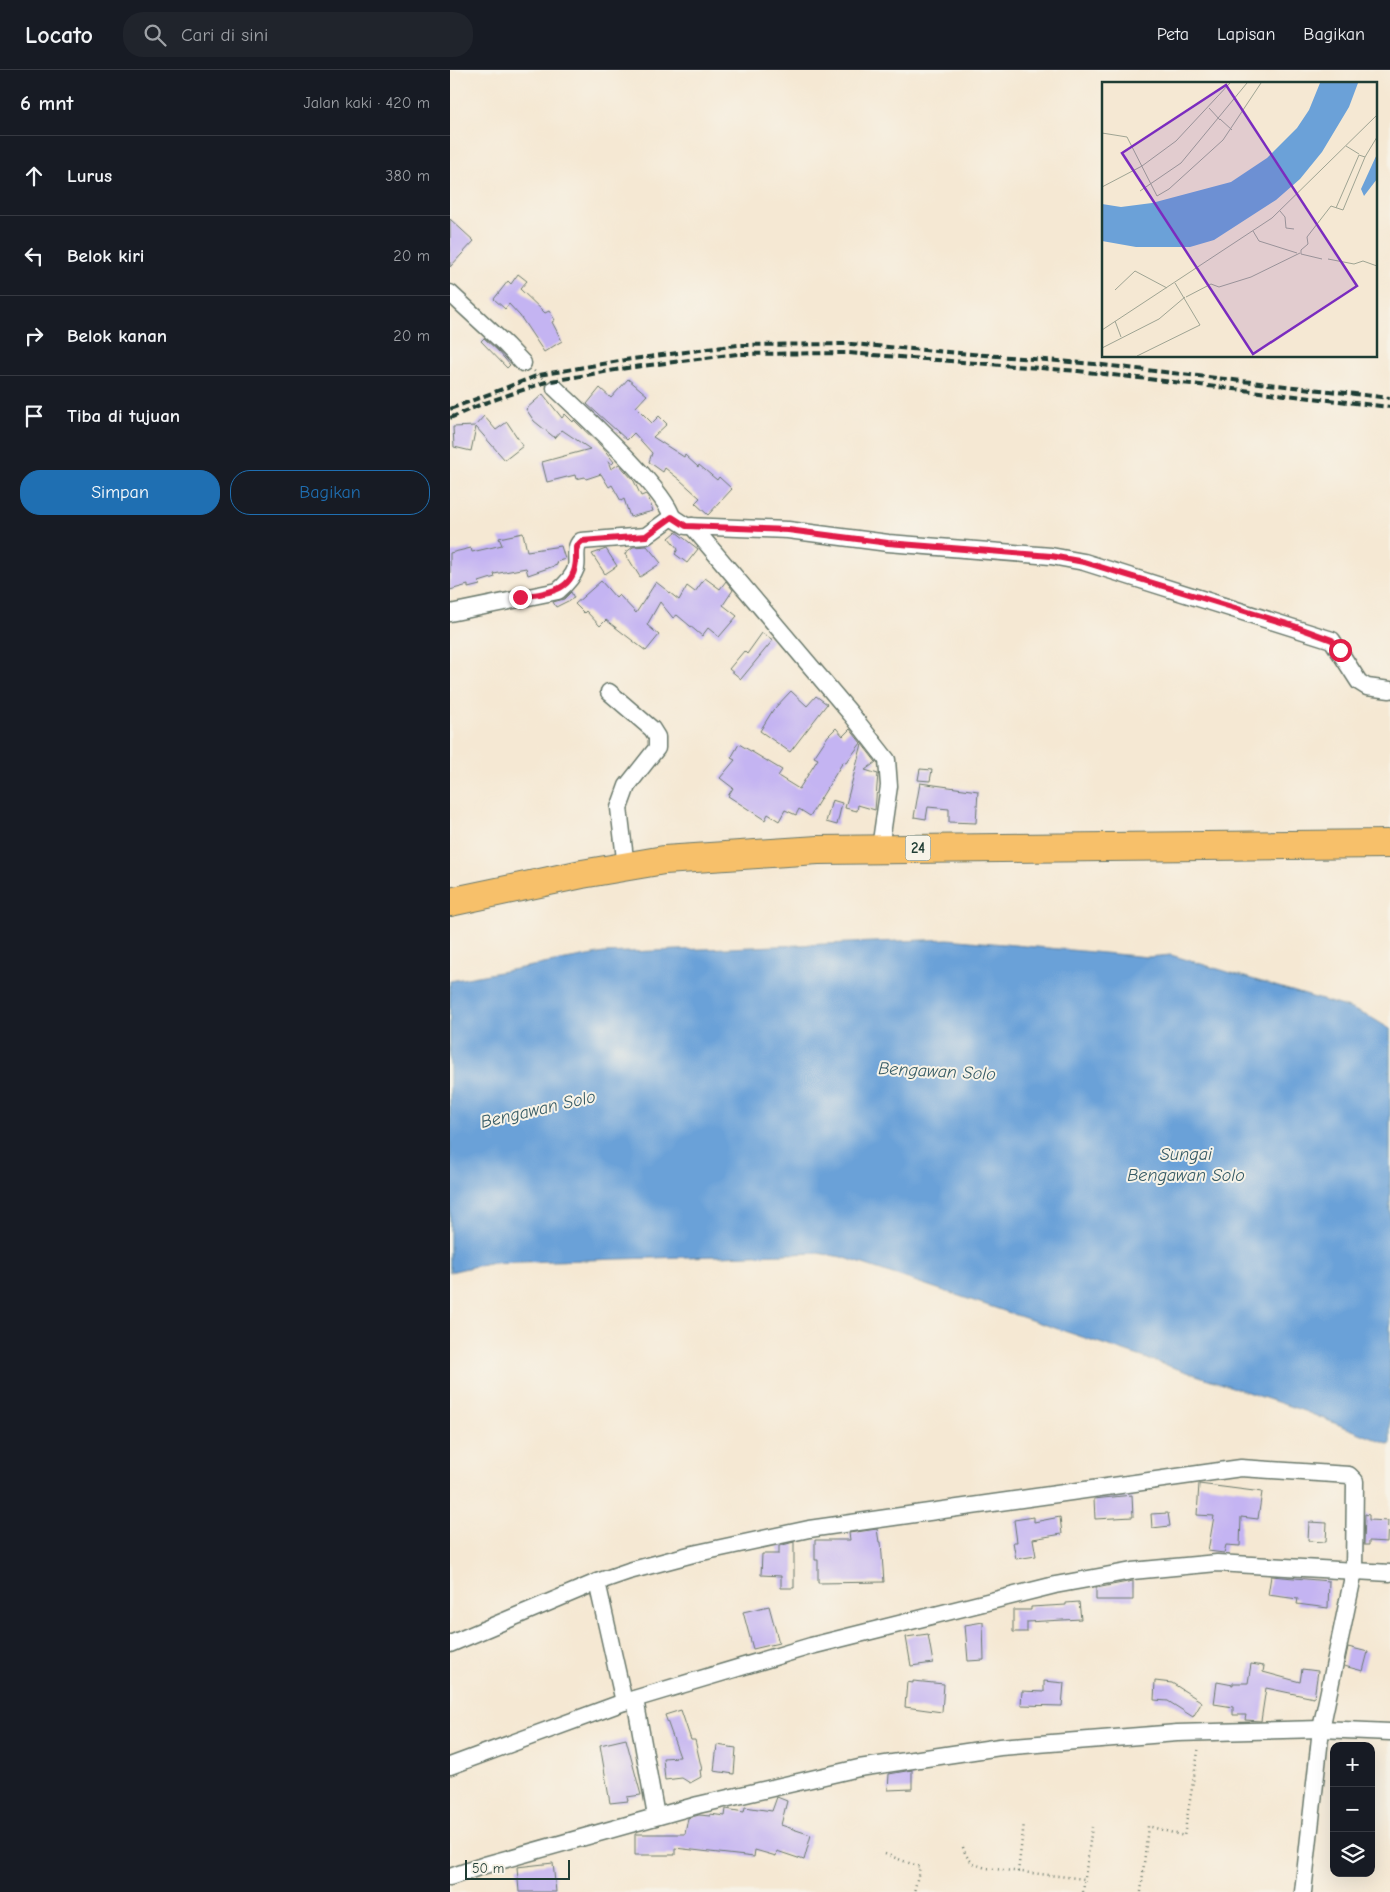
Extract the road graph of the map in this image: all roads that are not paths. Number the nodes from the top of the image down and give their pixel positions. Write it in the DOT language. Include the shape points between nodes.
graph roads {
  1 [pos="450,293"];
  2 [pos="522,363"];
  3 [pos="555,388"];
  4 [pos="672,517"];
  5 [pos="692,526"];
  6 [pos="450,613"];
  7 [pos="1390,690"];
  8 [pos="609,692"];
  9 [pos="1390,844"];
  10 [pos="880,848"];
  11 [pos="626,866"];
  12 [pos="450,902"];
  13 [pos="1354,1572"];
  14 [pos="1390,1573"];
  15 [pos="597,1582"];
  16 [pos="450,1644"];
  17 [pos="630,1701"];
  18 [pos="1321,1729"];
  19 [pos="1390,1732"];
  20 [pos="450,1766"];
  21 [pos="656,1816"];
  22 [pos="450,1878"];
  23 [pos="1303,1892"];
  1 -- 2 [label="street"];
  3 -- 4 [label="street" via="660,496"];
  4 -- 5 [label="street"];
  4 -- 6 [label="street" via="646,536 582,541 577,547 576,568 567,583 558,590"];
  5 -- 7 [label="street" via="788,530 1084,562 1332,640 1359,682 1367,687"];
  5 -- 10 [label="street" via="887,760 890,786"];
  8 -- 11 [label="street" via="657,737 657,748 627,786 619,808"];
  9 -- 10 [label="highway, 24"];
  10 -- 11 [label="highway, 24" via="707,857"];
  11 -- 12 [label="highway, 24"];
  13 -- 14 [label="street"];
  13 -- 15 [label="street" via="1353,1477 1241,1468 810,1529 693,1554"];
  13 -- 17 [label="street" via="1217,1562 1132,1571 1065,1583 811,1646"];
  13 -- 18 [label="street"];
  15 -- 16 [label="street"];
  15 -- 17 [label="street"];
  17 -- 20 [label="street"];
  17 -- 21 [label="street"];
  18 -- 19 [label="street"];
  18 -- 21 [label="street" via="1201,1732 1000,1746 859,1768"];
  18 -- 23 [label="street"];
  21 -- 22 [label="street"];
}
